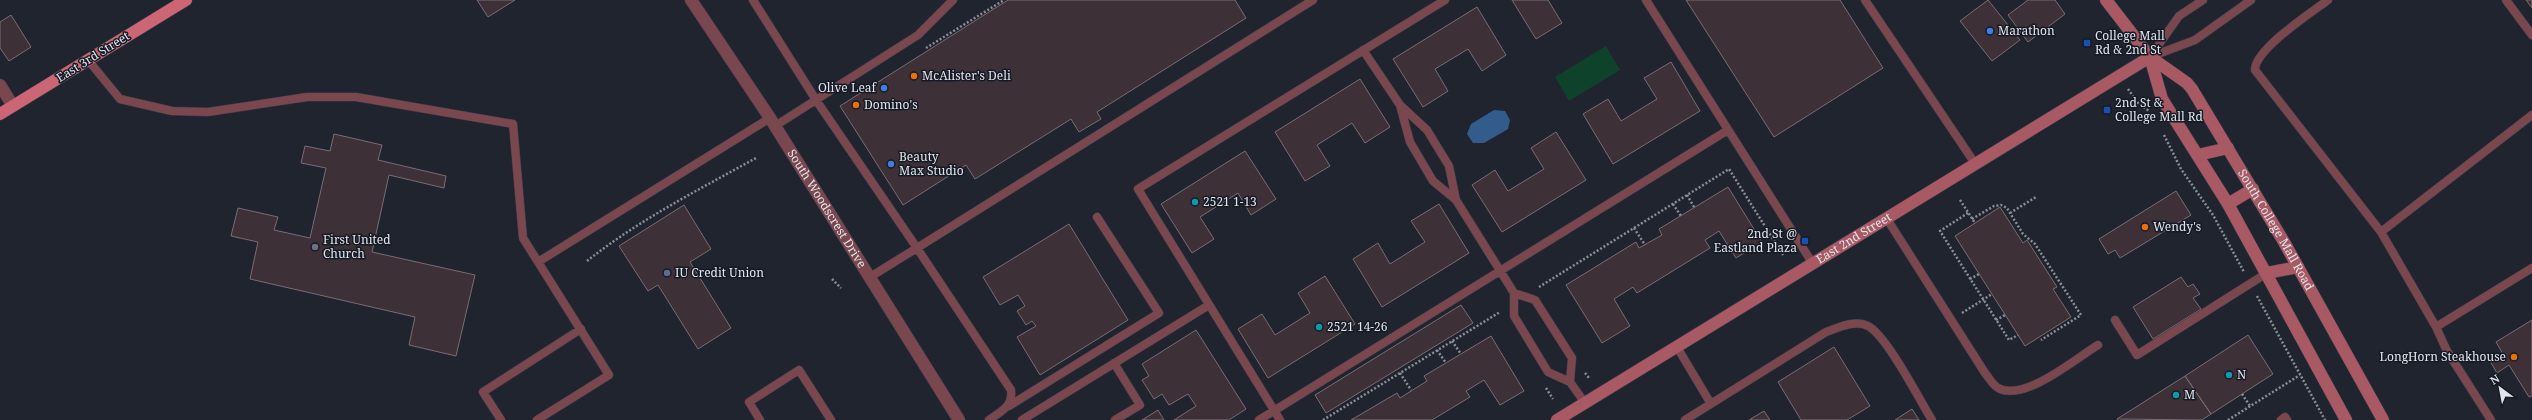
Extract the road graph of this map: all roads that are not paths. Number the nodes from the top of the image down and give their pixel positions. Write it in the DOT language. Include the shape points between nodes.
graph roads {
  1 [pos="186,0"];
  2 [pos="691,0"];
  3 [pos="753,0"];
  4 [pos="953,0"];
  5 [pos="1313,0"];
  6 [pos="1445,0"];
  7 [pos="1646,0"];
  8 [pos="1865,0"];
  9 [pos="2106,0"];
  10 [pos="2203,0"];
  11 [pos="2251,0"];
  12 [pos="2328,0"];
  13 [pos="2506,0"];
  14 [pos="2532,35"];
  15 [pos="1363,50"];
  16 [pos="2150,57"];
  17 [pos="88,60"];
  18 [pos="0,85"];
  19 [pos="816,100"];
  20 [pos="1400,105"];
  21 [pos="14,106"];
  22 [pos="0,114"];
  23 [pos="2532,115"];
  24 [pos="773,122"];
  25 [pos="1728,130"];
  26 [pos="2228,148"];
  27 [pos="2198,155"];
  28 [pos="1976,165"];
  29 [pos="2253,189"];
  30 [pos="1456,200"];
  31 [pos="2228,204"];
  32 [pos="1097,217"];
  33 [pos="1887,219"];
  34 [pos="2381,232"];
  35 [pos="917,248"];
  36 [pos="538,262"];
  37 [pos="1813,264"];
  38 [pos="2298,267"];
  39 [pos="2532,268"];
  40 [pos="1500,270"];
  41 [pos="2267,273"];
  42 [pos="870,277"];
  43 [pos="1514,293"];
  44 [pos="1209,305"];
  45 [pos="2115,320"];
  46 [pos="2436,327"];
  47 [pos="581,329"];
  48 [pos="2098,344"];
  49 [pos="1677,347"];
  50 [pos="1114,363"];
  51 [pos="1570,382"];
  52 [pos="1585,403"];
  53 [pos="1711,404"];
  54 [pos="1009,406"];
  55 [pos="1274,411"];
  56 [pos="501,420"];
  57 [pos="537,420"];
  58 [pos="760,420"];
  59 [pos="831,420"];
  60 [pos="959,420"];
  61 [pos="989,420"];
  62 [pos="1022,420"];
  63 [pos="1115,420"];
  64 [pos="1259,420"];
  65 [pos="1280,420"];
  66 [pos="1557,420"];
  67 [pos="1685,420"];
  68 [pos="1932,420"];
  69 [pos="2280,420"];
  70 [pos="2287,420"];
  71 [pos="2346,420"];
  72 [pos="2383,420"];
  73 [pos="2490,420"];
  1 -- 17 [label="main road, East 3rd Street"];
  2 -- 24 [label="street, South Woodscrest Drive"];
  3 -- 19 [label="lane"];
  4 -- 19 [label="lane" via="918,35"];
  5 -- 35 [label="lane"];
  6 -- 15 [label="lane"];
  7 -- 25 [label="lane"];
  8 -- 28 [label="lane"];
  9 -- 16 [label="main road, South College Mall Road"];
  10 -- 16 [label="lane" via="2179,16"];
  11 -- 16 [label="lane" via="2195,40"];
  12 -- 34 [label="lane" via="2262,52 2255,64 2255,70"];
  13 -- 14 [label="lane"];
  15 -- 20 [label="lane"];
  15 -- 44 [label="lane" via="1138,189"];
  16 -- 26 [label="main road, South College Mall Road" via="2188,83"];
  16 -- 27 [label="main road, South College Mall Road" via="2162,99"];
  16 -- 28 [label="main road, East 2nd Street"];
  17 -- 21 [label="main road, East 3rd Street"];
  17 -- 36 [label="lane" via="120,99 172,111 208,112 307,97 356,97 513,124 523,238"];
  18 -- 21 [label="street"];
  19 -- 24 [label="lane"];
  19 -- 35 [label="lane"];
  20 -- 30 [label="lane" via="1427,130 1449,166"];
  20 -- 30 [label="lane" via="1410,142 1432,182"];
  21 -- 22 [label="main road, East 3rd Street"];
  23 -- 34 [label="lane"];
  24 -- 36 [label="lane"];
  24 -- 42 [label="street, South Woodscrest Drive"];
  25 -- 37 [label="lane"];
  25 -- 40 [label="lane"];
  26 -- 27 [label="main road"];
  26 -- 29 [label="main road, South College Mall Road"];
  27 -- 31 [label="main road, South College Mall Road"];
  28 -- 33 [label="main road, East 2nd Street"];
  29 -- 31 [label="main road"];
  29 -- 38 [label="main road, South College Mall Road"];
  30 -- 40 [label="lane"];
  31 -- 41 [label="main road, South College Mall Road"];
  32 -- 54 [label="lane" via="1159,313"];
  33 -- 37 [label="main road, East 2nd Street"];
  33 -- 48 [label="lane" via="1993,384 2016,392 2037,383"];
  34 -- 46 [label="lane"];
  35 -- 42 [label="lane"];
  35 -- 54 [label="lane" via="1011,390"];
  36 -- 47 [label="lane"];
  37 -- 49 [label="main road, East 2nd Street"];
  38 -- 41 [label="main road"];
  38 -- 72 [label="main road, South College Mall Road"];
  39 -- 46 [label="lane"];
  40 -- 43 [label="lane"];
  40 -- 55 [label="lane"];
  41 -- 45 [label="lane" via="2137,354"];
  41 -- 71 [label="main road, South College Mall Road"];
  42 -- 60 [label="street, South Woodscrest Drive"];
  43 -- 51 [label="lane" via="1514,316 1548,372"];
  43 -- 51 [label="lane" via="1535,300 1572,358"];
  44 -- 50 [label="lane"];
  44 -- 55 [label="lane"];
  46 -- 73 [label="lane" via="2447,351"];
  47 -- 56 [label="lane" via="483,392"];
  47 -- 57 [label="lane" via="609,375"];
  49 -- 52 [label="main road, East 2nd Street"];
  49 -- 53 [label="lane"];
  50 -- 62 [label="lane"];
  50 -- 63 [label="lane" via="1140,404"];
  51 -- 52 [label="lane"];
  52 -- 66 [label="main road, East 2nd Street"];
  53 -- 67 [label="lane"];
  53 -- 68 [label="lane" via="1826,332 1848,324 1867,325 1881,337"];
  54 -- 61 [label="lane"];
  55 -- 64 [label="lane"];
  55 -- 65 [label="lane"];
  58 -- 59 [label="lane" via="749,402 799,370"];
  69 -- 70 [label="lane" via="2285,417"];
}
